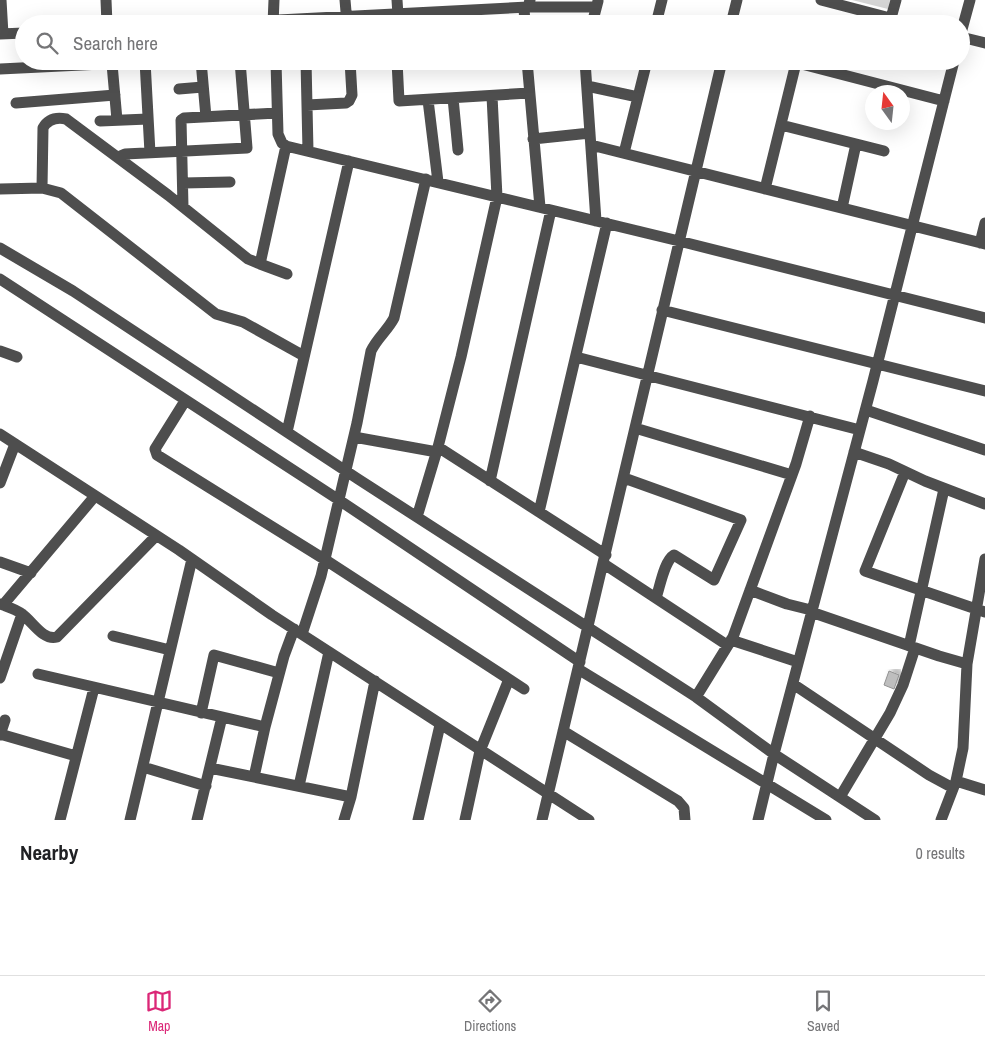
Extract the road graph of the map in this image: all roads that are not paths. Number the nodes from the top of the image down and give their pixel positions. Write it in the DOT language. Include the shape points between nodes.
graph roads {
  1 [pos="1,0"];
  2 [pos="106,0"];
  3 [pos="274,0"];
  4 [pos="345,0"];
  5 [pos="396,0"];
  6 [pos="441,0"];
  7 [pos="662,0"];
  8 [pos="737,0"];
  9 [pos="820,0"];
  10 [pos="896,0"];
  11 [pos="970,0"];
  12 [pos="597,3"];
  13 [pos="487,5"];
  14 [pos="527,5"];
  15 [pos="442,12"];
  16 [pos="107,15"];
  17 [pos="273,15"];
  18 [pos="346,15"];
  19 [pos="397,15"];
  20 [pos="420,15"];
  21 [pos="658,15"];
  22 [pos="733,15"];
  23 [pos="879,15"];
  24 [pos="892,15"];
  25 [pos="966,15"];
  26 [pos="15,33"];
  27 [pos="1,34"];
  28 [pos="970,38"];
  29 [pos="985,43"];
  30 [pos="15,68"];
  31 [pos="0,69"];
  32 [pos="113,70"];
  33 [pos="146,70"];
  34 [pos="202,70"];
  35 [pos="241,70"];
  36 [pos="276,70"];
  37 [pos="306,70"];
  38 [pos="351,70"];
  39 [pos="398,70"];
  40 [pos="528,70"];
  41 [pos="586,70"];
  42 [pos="645,70"];
  43 [pos="720,70"];
  44 [pos="791,70"];
  45 [pos="824,70"];
  46 [pos="952,70"];
  47 [pos="587,86"];
  48 [pos="203,87"];
  49 [pos="179,89"];
  50 [pos="530,93"];
  51 [pos="115,95"];
  52 [pos="492,96"];
  53 [pos="638,97"];
  54 [pos="453,98"];
  55 [pos="428,100"];
  56 [pos="944,101"];
  57 [pos="16,103"];
  58 [pos="307,105"];
  59 [pos="277,113"];
  60 [pos="244,115"];
  61 [pos="206,117"];
  62 [pos="148,119"];
  63 [pos="117,120"];
  64 [pos="100,121"];
  65 [pos="781,124"];
  66 [pos="590,132"];
  67 [pos="533,139"];
  68 [pos="856,144"];
  69 [pos="591,145"];
  70 [pos="286,146"];
  71 [pos="458,150"];
  72 [pos="884,150"];
  73 [pos="181,151"];
  74 [pos="308,151"];
  75 [pos="150,153"];
  76 [pos="624,154"];
  77 [pos="118,157"];
  78 [pos="349,161"];
  79 [pos="696,171"];
  80 [pos="426,179"];
  81 [pos="230,182"];
  82 [pos="438,182"];
  83 [pos="182,183"];
  84 [pos="42,188"];
  85 [pos="765,188"];
  86 [pos="0,189"];
  87 [pos="497,197"];
  88 [pos="183,207"];
  89 [pos="842,208"];
  90 [pos="545,209"];
  91 [pos="602,222"];
  92 [pos="985,223"];
  93 [pos="912,226"];
  94 [pos="679,241"];
  95 [pos="982,243"];
  96 [pos="0,248"];
  97 [pos="260,264"];
  98 [pos="287,274"];
  99 [pos="0,279"];
  100 [pos="894,296"];
  101 [pos="662,310"];
  102 [pos="985,318"];
  103 [pos="0,351"];
  104 [pos="304,356"];
  105 [pos="17,357"];
  106 [pos="576,357"];
  107 [pos="877,365"];
  108 [pos="648,375"];
  109 [pos="985,391"];
  110 [pos="185,401"];
  111 [pos="866,410"];
  112 [pos="810,416"];
  113 [pos="635,428"];
  114 [pos="860,430"];
  115 [pos="287,432"];
  116 [pos="0,434"];
  117 [pos="354,437"];
  118 [pos="15,444"];
  119 [pos="437,449"];
  120 [pos="985,450"];
  121 [pos="854,452"];
  122 [pos="346,471"];
  123 [pos="905,472"];
  124 [pos="792,475"];
  125 [pos="624,478"];
  126 [pos="490,481"];
  127 [pos="0,483"];
  128 [pos="944,489"];
  129 [pos="95,496"];
  130 [pos="339,500"];
  131 [pos="985,504"];
  132 [pos="539,512"];
  133 [pos="417,517"];
  134 [pos="156,536"];
  135 [pos="324,558"];
  136 [pos="192,559"];
  137 [pos="985,559"];
  138 [pos="605,560"];
  139 [pos="0,562"];
  140 [pos="31,573"];
  141 [pos="750,590"];
  142 [pos="921,590"];
  143 [pos="656,598"];
  144 [pos="2,605"];
  145 [pos="811,611"];
  146 [pos="980,611"];
  147 [pos="22,614"];
  148 [pos="589,628"];
  149 [pos="298,632"];
  150 [pos="113,636"];
  151 [pos="729,643"];
  152 [pos="912,647"];
  153 [pos="170,650"];
  154 [pos="329,652"];
  155 [pos="798,662"];
  156 [pos="968,664"];
  157 [pos="579,665"];
  158 [pos="279,673"];
  159 [pos="38,674"];
  160 [pos="0,678"];
  161 [pos="509,679"];
  162 [pos="374,681"];
  163 [pos="793,684"];
  164 [pos="94,688"];
  165 [pos="524,688"];
  166 [pos="696,697"];
  167 [pos="158,703"];
  168 [pos="201,713"];
  169 [pos="222,718"];
  170 [pos="5,720"];
  171 [pos="440,725"];
  172 [pos="265,727"];
  173 [pos="562,730"];
  174 [pos="0,735"];
  175 [pos="876,739"];
  176 [pos="480,750"];
  177 [pos="774,754"];
  178 [pos="76,756"];
  179 [pos="143,767"];
  180 [pos="210,768"];
  181 [pos="254,777"];
  182 [pos="766,784"];
  183 [pos="955,785"];
  184 [pos="206,786"];
  185 [pos="299,786"];
  186 [pos="985,790"];
  187 [pos="549,794"];
  188 [pos="351,797"];
  189 [pos="840,797"];
  190 [pos="60,820"];
  191 [pos="130,820"];
  192 [pos="197,820"];
  193 [pos="344,820"];
  194 [pos="418,820"];
  195 [pos="465,820"];
  196 [pos="542,820"];
  197 [pos="589,820"];
  198 [pos="685,820"];
  199 [pos="758,820"];
  200 [pos="826,820"];
  201 [pos="875,820"];
  202 [pos="942,820"];
  1 -- 27 [label="street"];
  2 -- 16 [label="street"];
  3 -- 17 [label="street"];
  4 -- 18 [label="street"];
  5 -- 19 [label="street"];
  6 -- 15 [label="street"];
  7 -- 21 [label="street"];
  8 -- 22 [label="street"];
  9 -- 23 [label="street"];
  10 -- 24 [label="street"];
  11 -- 25 [label="street"];
  12 -- 14 [label="street"];
  13 -- 14 [label="street"];
  13 -- 15 [label="street"];
  15 -- 20 [label="street"];
  26 -- 27 [label="street"];
  28 -- 29 [label="street"];
  30 -- 31 [label="street"];
  32 -- 51 [label="street"];
  33 -- 62 [label="street"];
  34 -- 48 [label="street"];
  35 -- 60 [label="street"];
  36 -- 59 [label="street"];
  37 -- 58 [label="street"];
  38 -- 58 [label="street" via="350,101"];
  39 -- 55 [label="street" via="399,101"];
  40 -- 50 [label="street"];
  41 -- 47 [label="street"];
  42 -- 53 [label="street"];
  43 -- 79 [label="street"];
  44 -- 65 [label="street"];
  45 -- 56 [label="street"];
  46 -- 56 [label="street"];
  47 -- 53 [label="street"];
  47 -- 66 [label="street"];
  48 -- 49 [label="street"];
  48 -- 61 [label="street"];
  50 -- 52 [label="street"];
  50 -- 67 [label="street"];
  51 -- 57 [label="street"];
  51 -- 63 [label="street"];
  52 -- 54 [label="street"];
  52 -- 87 [label="street"];
  53 -- 76 [label="street"];
  54 -- 55 [label="street"];
  54 -- 71 [label="street"];
  55 -- 82 [label="street"];
  56 -- 93 [label="street"];
  58 -- 74 [label="street"];
  59 -- 60 [label="street"];
  59 -- 70 [label="street" via="278,134"];
  60 -- 61 [label="street"];
  60 -- 73 [label="street" via="247,148"];
  61 -- 73 [label="street" via="181,120"];
  62 -- 63 [label="street"];
  62 -- 75 [label="street"];
  63 -- 64 [label="street"];
  65 -- 68 [label="street"];
  65 -- 85 [label="street"];
  66 -- 67 [label="street"];
  66 -- 69 [label="street"];
  67 -- 90 [label="street"];
  68 -- 72 [label="street"];
  68 -- 89 [label="street"];
  69 -- 76 [label="street"];
  69 -- 91 [label="street"];
  70 -- 74 [label="street"];
  70 -- 97 [label="street"];
  73 -- 75 [label="street"];
  73 -- 83 [label="street"];
  74 -- 78 [label="street"];
  75 -- 77 [label="street"];
  76 -- 79 [label="street"];
  77 -- 84 [label="street" via="74,123 54,119 42,128"];
  77 -- 88 [label="street"];
  78 -- 80 [label="street"];
  78 -- 104 [label="street"];
  79 -- 85 [label="street"];
  79 -- 94 [label="street"];
  80 -- 82 [label="street"];
  80 -- 117 [label="street" via="394,318 371,351"];
  81 -- 83 [label="street"];
  82 -- 87 [label="street"];
  83 -- 88 [label="street"];
  84 -- 86 [label="street"];
  84 -- 104 [label="street" via="61,193 216,314 243,322"];
  85 -- 89 [label="street"];
  87 -- 90 [label="street"];
  87 -- 119 [label="street"];
  88 -- 97 [label="street" via="248,259"];
  89 -- 93 [label="street"];
  90 -- 91 [label="street"];
  90 -- 126 [label="street"];
  91 -- 94 [label="street"];
  91 -- 106 [label="street"];
  92 -- 95 [label="street"];
  93 -- 95 [label="street"];
  93 -- 100 [label="street"];
  94 -- 100 [label="street"];
  94 -- 101 [label="street"];
  96 -- 115 [label="street" via="73,291"];
  97 -- 98 [label="street"];
  99 -- 110 [label="street"];
  100 -- 102 [label="street"];
  100 -- 107 [label="street"];
  101 -- 107 [label="street"];
  101 -- 108 [label="street"];
  103 -- 105 [label="street"];
  104 -- 115 [label="street"];
  106 -- 108 [label="street"];
  106 -- 132 [label="street"];
  107 -- 109 [label="street"];
  107 -- 111 [label="street"];
  108 -- 112 [label="street"];
  108 -- 113 [label="street"];
  110 -- 130 [label="street"];
  110 -- 135 [label="street" via="155,449 156,455"];
  111 -- 114 [label="street"];
  111 -- 120 [label="street"];
  112 -- 114 [label="street"];
  112 -- 124 [label="street"];
  113 -- 124 [label="street"];
  113 -- 125 [label="street"];
  114 -- 121 [label="street"];
  115 -- 122 [label="street"];
  116 -- 118 [label="street"];
  117 -- 119 [label="street"];
  117 -- 122 [label="street"];
  118 -- 127 [label="street"];
  118 -- 129 [label="street"];
  119 -- 126 [label="street"];
  119 -- 133 [label="street"];
  121 -- 123 [label="street"];
  121 -- 145 [label="street"];
  122 -- 130 [label="street"];
  122 -- 133 [label="street"];
  123 -- 128 [label="street"];
  123 -- 142 [label="street" via="865,571"];
  124 -- 141 [label="street"];
  125 -- 138 [label="street"];
  125 -- 143 [label="street" via="741,520 714,580 678,557 670,556"];
  126 -- 132 [label="street"];
  128 -- 131 [label="street"];
  128 -- 142 [label="street"];
  129 -- 134 [label="street"];
  129 -- 140 [label="street"];
  130 -- 135 [label="street"];
  130 -- 157 [label="street"];
  132 -- 138 [label="street"];
  133 -- 148 [label="street"];
  134 -- 136 [label="street"];
  134 -- 147 [label="street" via="57,637 44,635"];
  135 -- 149 [label="street" via="321,576"];
  135 -- 161 [label="street"];
  136 -- 149 [label="street"];
  136 -- 153 [label="street"];
  137 -- 146 [label="street"];
  138 -- 143 [label="street"];
  138 -- 148 [label="street"];
  139 -- 140 [label="street"];
  140 -- 144 [label="street"];
  141 -- 145 [label="street"];
  141 -- 151 [label="street"];
  142 -- 146 [label="street"];
  142 -- 152 [label="street"];
  143 -- 151 [label="street"];
  144 -- 147 [label="street"];
  145 -- 152 [label="street"];
  145 -- 155 [label="street"];
  146 -- 156 [label="street"];
  147 -- 160 [label="street"];
  148 -- 157 [label="street"];
  148 -- 166 [label="street"];
  149 -- 154 [label="street"];
  149 -- 158 [label="street"];
  150 -- 153 [label="street"];
  151 -- 155 [label="street"];
  151 -- 166 [label="street"];
  152 -- 156 [label="street"];
  152 -- 175 [label="street" via="903,685"];
  153 -- 167 [label="street"];
  154 -- 162 [label="street"];
  154 -- 185 [label="street"];
  155 -- 163 [label="street"];
  156 -- 183 [label="street" via="963,748"];
  157 -- 173 [label="street"];
  157 -- 182 [label="street"];
  158 -- 168 [label="street" via="214,655"];
  158 -- 172 [label="street"];
  159 -- 164 [label="street"];
  161 -- 165 [label="street"];
  161 -- 176 [label="street"];
  162 -- 171 [label="street"];
  162 -- 188 [label="street"];
  163 -- 175 [label="street"];
  163 -- 177 [label="street"];
  164 -- 167 [label="street"];
  164 -- 178 [label="street"];
  166 -- 177 [label="street"];
  167 -- 168 [label="street"];
  167 -- 179 [label="street"];
  168 -- 169 [label="street"];
  169 -- 172 [label="street"];
  169 -- 180 [label="street"];
  170 -- 174 [label="street"];
  171 -- 176 [label="street"];
  171 -- 194 [label="street"];
  172 -- 181 [label="street"];
  173 -- 187 [label="street"];
  173 -- 198 [label="street" via="678,801 684,808"];
  174 -- 178 [label="street"];
  175 -- 183 [label="street" via="929,775"];
  175 -- 189 [label="street"];
  176 -- 187 [label="street"];
  176 -- 195 [label="street"];
  177 -- 182 [label="street"];
  177 -- 189 [label="street"];
  178 -- 190 [label="street"];
  179 -- 184 [label="street"];
  179 -- 191 [label="street"];
  180 -- 181 [label="street"];
  180 -- 184 [label="street"];
  181 -- 185 [label="street"];
  182 -- 199 [label="street"];
  182 -- 200 [label="street"];
  183 -- 186 [label="street"];
  183 -- 202 [label="street"];
  184 -- 192 [label="street"];
  185 -- 188 [label="street"];
  187 -- 196 [label="street"];
  187 -- 197 [label="street"];
  188 -- 193 [label="street"];
  189 -- 201 [label="street"];
}
